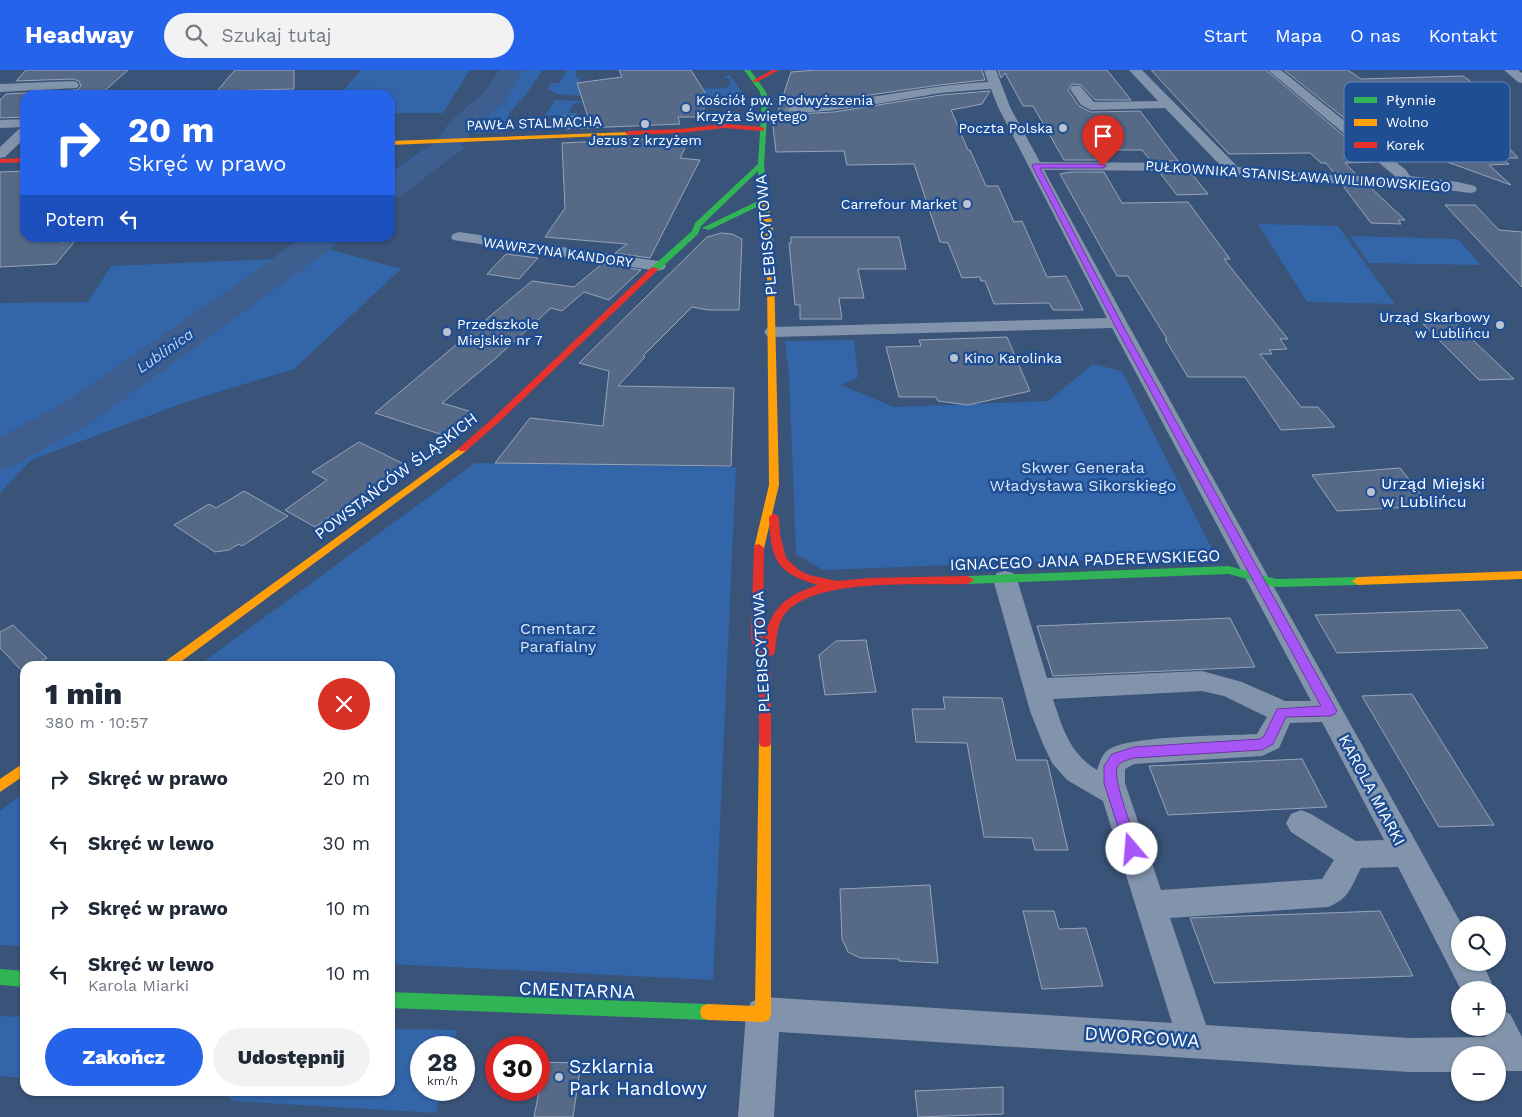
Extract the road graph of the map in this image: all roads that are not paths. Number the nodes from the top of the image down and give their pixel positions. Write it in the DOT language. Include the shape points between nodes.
graph roads {
  1 [pos="746,70"];
  2 [pos="776,70"];
  3 [pos="1135,70"];
  4 [pos="1274,70"];
  5 [pos="1510,70"];
  6 [pos="85,74"];
  7 [pos="992,78"];
  8 [pos="1522,79"];
  9 [pos="755,81"];
  10 [pos="1076,84"];
  11 [pos="73,85"];
  12 [pos="0,88"];
  13 [pos="68,90"];
  14 [pos="765,100"];
  15 [pos="1170,104"];
  16 [pos="753,108"];
  17 [pos="793,108"];
  18 [pos="740,116"];
  19 [pos="20,123"];
  20 [pos="0,124"];
  21 [pos="714,127"];
  22 [pos="1344,127"];
  23 [pos="762,130"];
  24 [pos="680,131"];
  25 [pos="733,135"];
  26 [pos="20,136"];
  27 [pos="395,143"];
  28 [pos="761,145"];
  29 [pos="0,154"];
  30 [pos="20,160"];
  31 [pos="0,161"];
  32 [pos="1386,162"];
  33 [pos="761,164"];
  34 [pos="1036,166"];
  35 [pos="1234,171"];
  36 [pos="1404,180"];
  37 [pos="1470,189"];
  38 [pos="763,201"];
  39 [pos="738,224"];
  40 [pos="709,228"];
  41 [pos="695,232"];
  42 [pos="459,237"];
  43 [pos="658,266"];
  44 [pos="1118,324"];
  45 [pos="773,332"];
  46 [pos="774,485"];
  47 [pos="1522,575"];
  48 [pos="1257,577"];
  49 [pos="1005,579"];
  50 [pos="837,585"];
  51 [pos="173,661"];
  52 [pos="765,676"];
  53 [pos="1037,689"];
  54 [pos="1330,711"];
  55 [pos="1282,712"];
  56 [pos="20,772"];
  57 [pos="0,786"];
  58 [pos="1114,793"];
  59 [pos="1300,823"];
  60 [pos="1406,853"];
  61 [pos="1352,855"];
  62 [pos="1151,905"];
  63 [pos="1451,937"];
  64 [pos="0,977"];
  65 [pos="20,979"];
  66 [pos="395,1000"];
  67 [pos="763,1014"];
  68 [pos="1505,1036"];
  69 [pos="1194,1040"];
  70 [pos="1517,1054"];
  71 [pos="756,1117"];
  1 -- 9 [label="street"];
  2 -- 9 [label="street"];
  3 -- 15 [label="street"];
  4 -- 22 [label="street"];
  5 -- 8 [label="street"];
  6 -- 11 [label="street"];
  7 -- 17 [label="street" via="831,108"];
  7 -- 34 [label="street, KAROLA MIARKI"];
  9 -- 14 [label="street"];
  10 -- 15 [label="street" via="1084,102 1096,106"];
  11 -- 12 [label="street"];
  11 -- 13 [label="street"];
  14 -- 16 [label="street"];
  14 -- 23 [label="street, PLEBISCYTOWA"];
  15 -- 35 [label="street"];
  18 -- 21 [label="street"];
  19 -- 20 [label="street"];
  21 -- 23 [label="street, PAWŁA STALMACHA"];
  21 -- 24 [label="street, PAWŁA STALMACHA"];
  23 -- 25 [label="street, PAWŁA STALMACHA"];
  23 -- 28 [label="street, PLEBISCYTOWA"];
  24 -- 25 [label="street, PAWŁA STALMACHA"];
  24 -- 27 [label="street, PAWŁA STALMACHA"];
  25 -- 28 [label="street"];
  26 -- 29 [label="street"];
  28 -- 33 [label="street, PLEBISCYTOWA"];
  30 -- 31 [label="street"];
  32 -- 36 [label="street"];
  33 -- 38 [label="street, PLEBISCYTOWA"];
  33 -- 41 [label="street, POWSTAŃCÓW ŚLĄSKICH" via="698,225"];
  34 -- 35 [label="street, PUŁKOWNIKA STANISŁAWA WILIMOWSKIEGO" via="1172,166"];
  34 -- 44 [label="street, KAROLA MIARKI"];
  35 -- 36 [label="street, PUŁKOWNIKA STANISŁAWA WILIMOWSKIEGO" via="1390,182"];
  36 -- 37 [label="street, PUŁKOWNIKA STANISŁAWA WILIMOWSKIEGO"];
  38 -- 40 [label="street, POWSTAŃCÓW ŚLĄSKICH"];
  38 -- 45 [label="street, PLEBISCYTOWA"];
  39 -- 40 [label="street"];
  40 -- 41 [label="street, POWSTAŃCÓW ŚLĄSKICH"];
  41 -- 43 [label="street, POWSTAŃCÓW ŚLĄSKICH"];
  42 -- 43 [label="street, WAWRZYNA KANDORY"];
  43 -- 51 [label="street, POWSTAŃCÓW ŚLĄSKICH" via="458,453"];
  44 -- 45 [label="street"];
  44 -- 48 [label="street, KAROLA MIARKI"];
  45 -- 46 [label="street, PLEBISCYTOWA"];
  46 -- 50 [label="street" via="774,533 778,556 794,574 807,580"];
  46 -- 52 [label="street, PLEBISCYTOWA" via="758,552 758,636"];
  47 -- 48 [label="street, IGNACEGO JANA PADEREWSKIEGO" via="1294,584"];
  48 -- 49 [label="street, IGNACEGO JANA PADEREWSKIEGO" via="1229,570"];
  48 -- 54 [label="street, KAROLA MIARKI"];
  49 -- 50 [label="street, IGNACEGO JANA PADEREWSKIEGO"];
  49 -- 53 [label="street"];
  50 -- 52 [label="street, IGNACEGO JANA PADEREWSKIEGO" via="795,599 783,610 772,632"];
  52 -- 67 [label="street, PLEBISCYTOWA"];
  53 -- 55 [label="street" via="1213,682"];
  53 -- 58 [label="street" via="1054,741 1068,761 1076,771"];
  54 -- 55 [label="street"];
  54 -- 60 [label="street, KAROLA MIARKI"];
  55 -- 58 [label="street" via="1268,740 1262,745 1134,752 1117,758 1111,766"];
  56 -- 57 [label="street"];
  58 -- 62 [label="street"];
  59 -- 61 [label="street"];
  60 -- 61 [label="street"];
  60 -- 63 [label="street, KAROLA MIARKI"];
  61 -- 62 [label="street" via="1336,886 1328,893"];
  62 -- 69 [label="street"];
  64 -- 65 [label="street"];
  66 -- 67 [label="street, CMENTARNA"];
  67 -- 69 [label="street, DWORCOWA"];
  67 -- 71 [label="street, PLEBISCYTOWA"];
  68 -- 70 [label="street"];
  69 -- 70 [label="street, DWORCOWA" via="1409,1055"];
}
